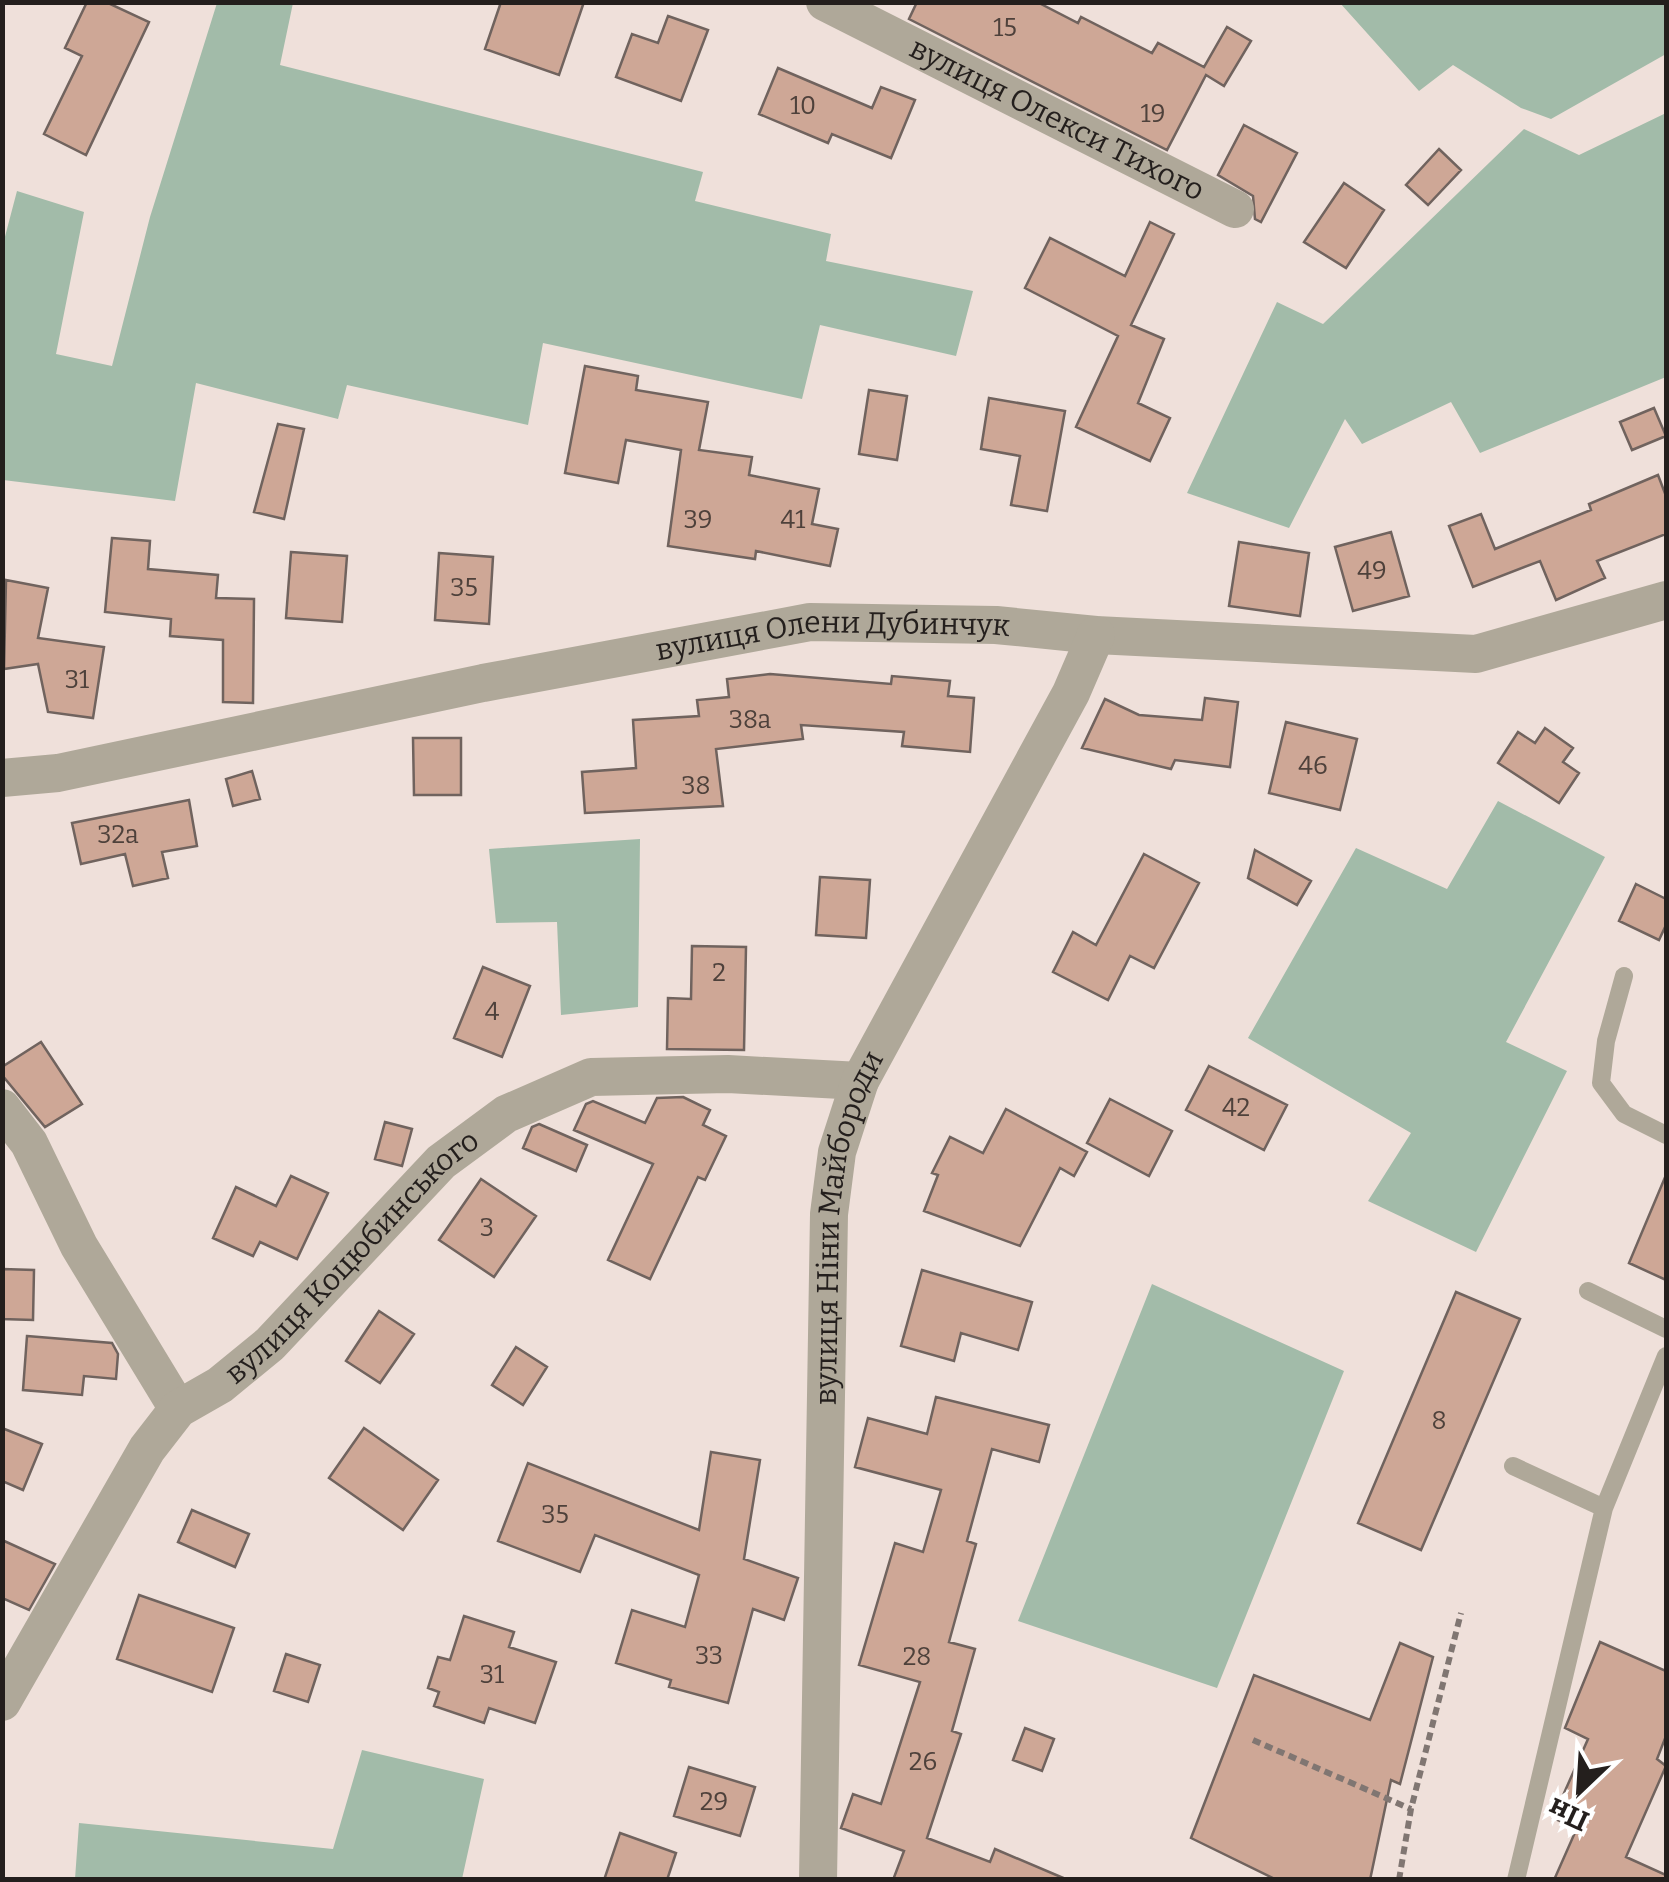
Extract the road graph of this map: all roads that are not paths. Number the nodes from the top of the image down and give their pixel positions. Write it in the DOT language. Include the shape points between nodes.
graph roads {
  1 [pos="824,2"];
  2 [pos="1234,209"];
  3 [pos="1666,600"];
  4 [pos="1096,635"];
  5 [pos="2,778"];
  6 [pos="1624,976"];
  7 [pos="860,1082"];
  8 [pos="2,1108"];
  9 [pos="1666,1135"];
  10 [pos="1588,1290"];
  11 [pos="1666,1329"];
  12 [pos="1666,1356"];
  13 [pos="178,1408"];
  14 [pos="1514,1466"];
  15 [pos="1604,1508"];
  16 [pos="2,1702"];
  17 [pos="818,1880"];
  18 [pos="1516,1880"];
  1 -- 2 [label="street, вулиця Олекси Тихого"];
  3 -- 4 [label="street, вулиця Олени Дубинчук" via="1476,654"];
  4 -- 5 [label="street, вулиця Олени Дубинчук" via="996,625 810,622"];
  4 -- 7 [label="street, вулиця Ніни Майбороди"];
  6 -- 9 [label="lane" via="1601,1083 1624,1114"];
  7 -- 13 [label="street, вулиця Коцюбинського" via="728,1074 591,1077 506,1114 441,1162 270,1344 220,1385"];
  7 -- 17 [label="street, вулиця Ніни Майбороди" via="836,1152 829,1214"];
  8 -- 13 [label="street" via="30,1143 79,1246"];
  10 -- 11 [label="lane"];
  12 -- 15 [label="lane"];
  13 -- 16 [label="street, вулиця Коцюбинського" via="147,1449"];
  14 -- 15 [label="lane"];
  15 -- 18 [label="lane"];
}
